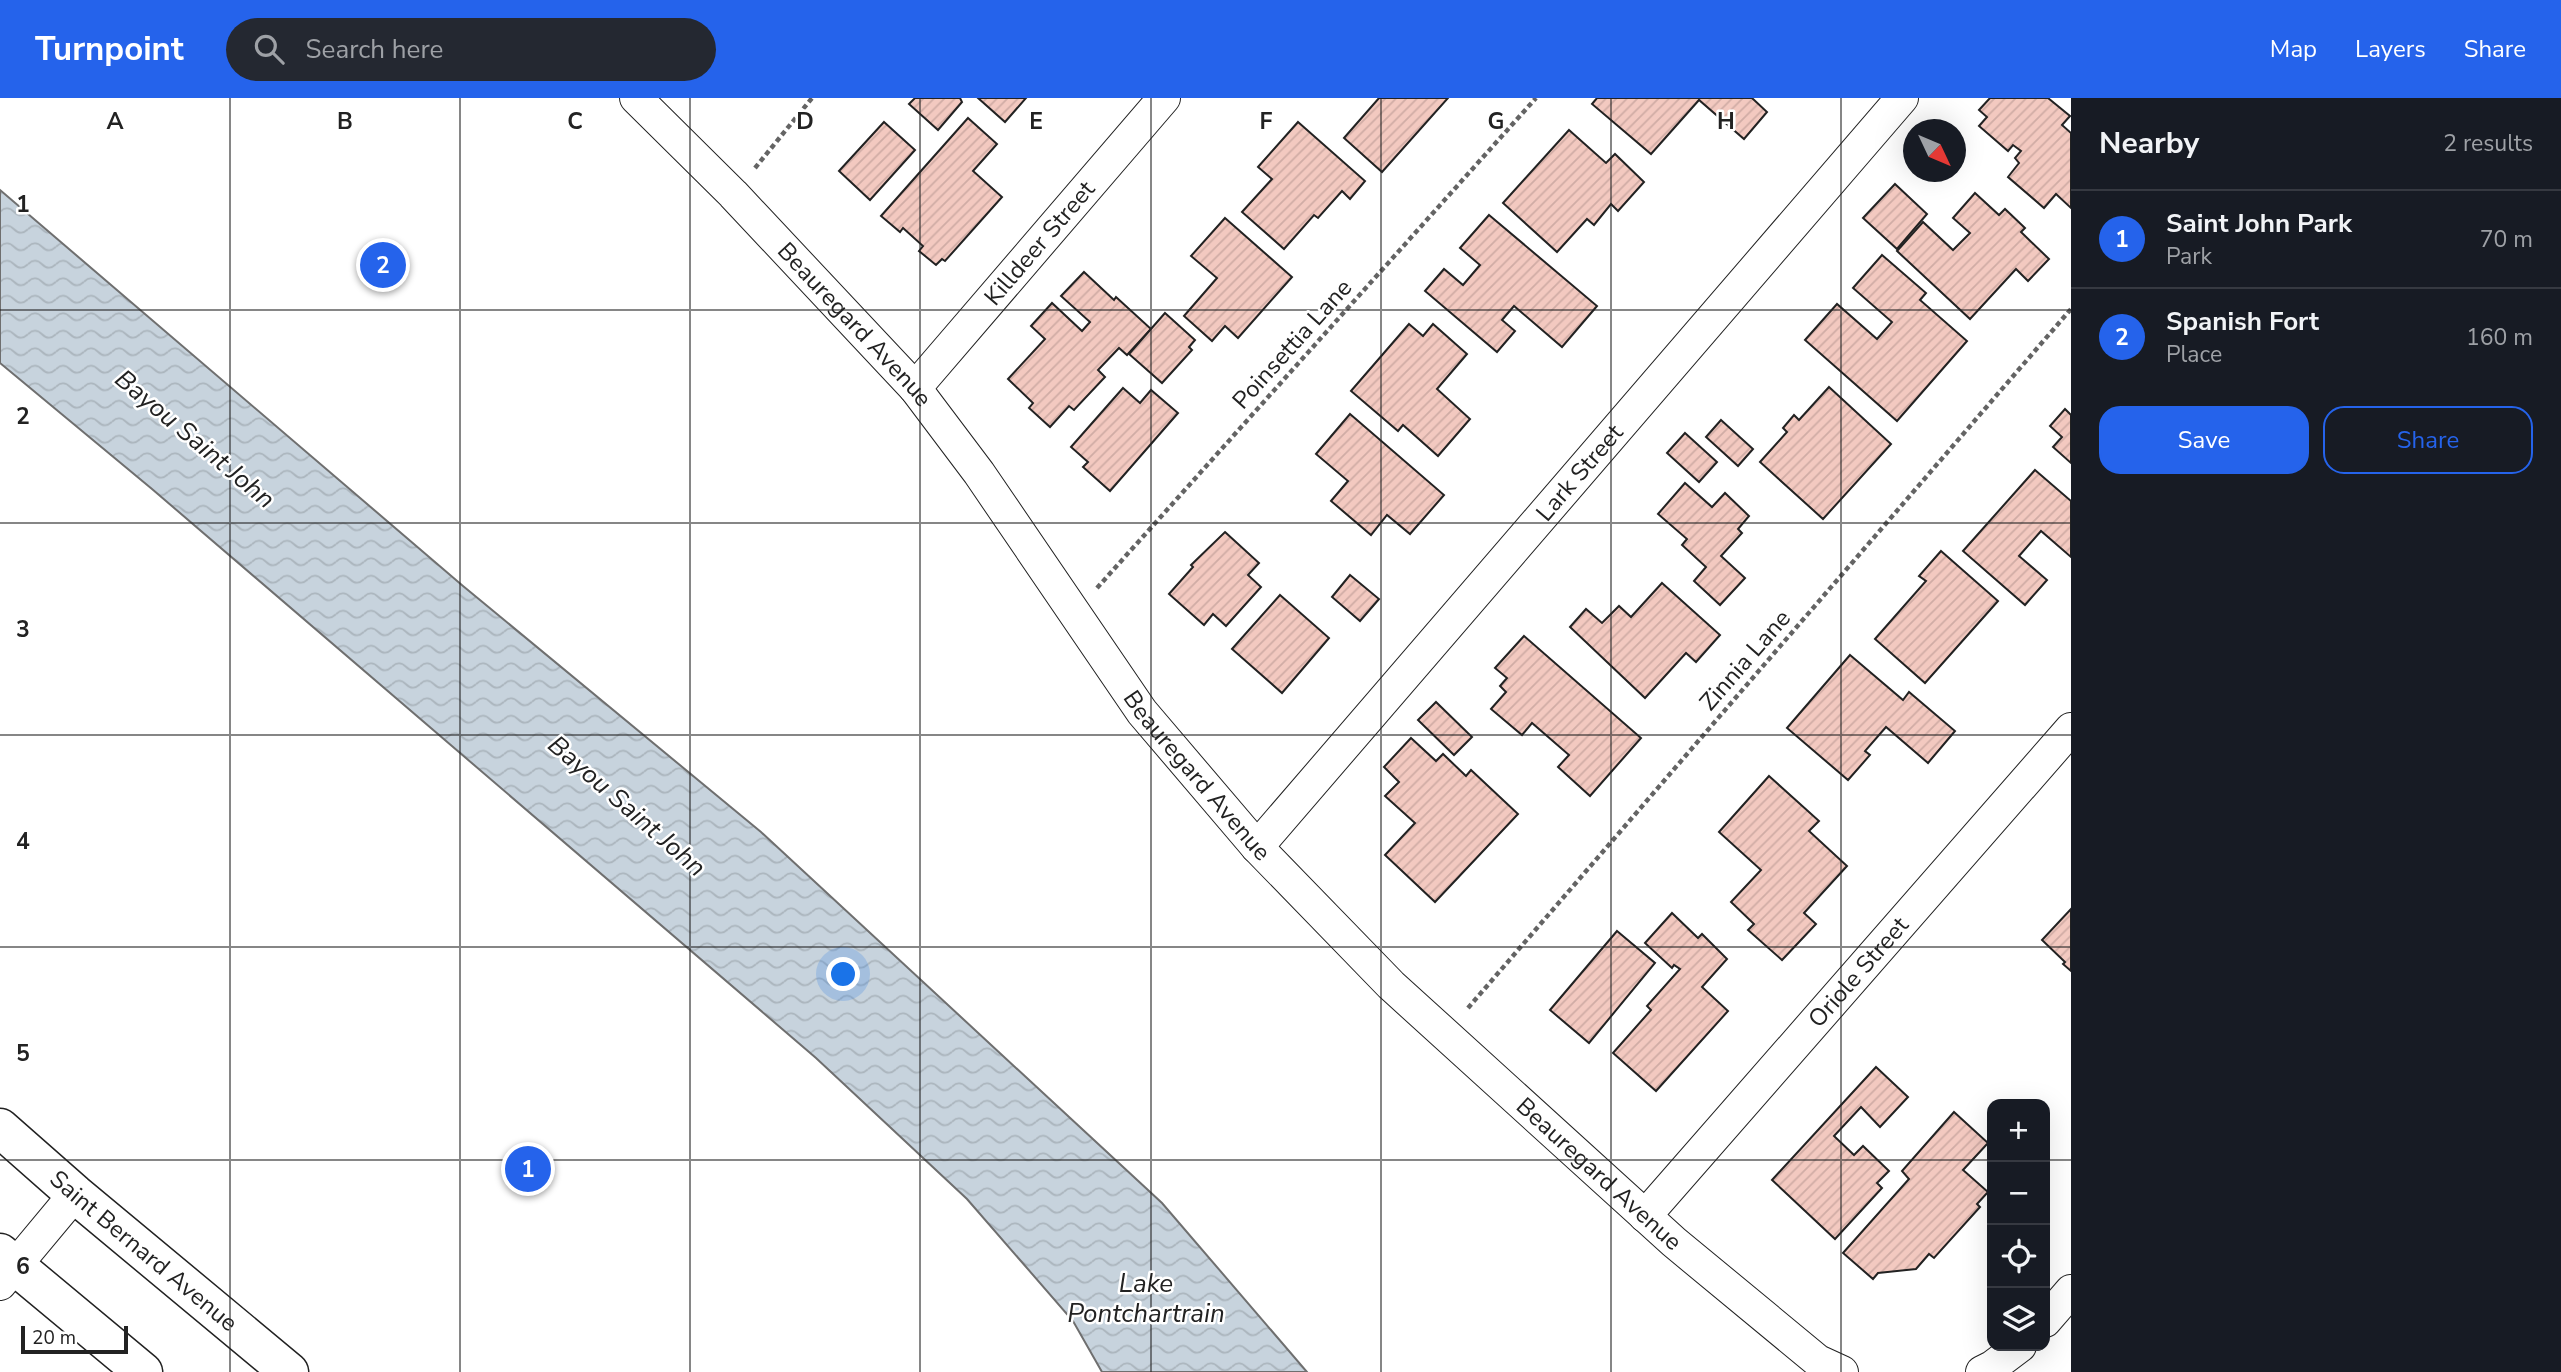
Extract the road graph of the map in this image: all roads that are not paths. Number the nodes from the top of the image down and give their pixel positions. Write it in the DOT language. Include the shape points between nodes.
graph roads {
  1 [pos="636,98"];
  2 [pos="1164,98"];
  3 [pos="1902,98"];
  4 [pos="915,388"];
  5 [pos="2071,729"];
  6 [pos="1257,847"];
  7 [pos="0,1128"];
  8 [pos="75,1194"];
  9 [pos="1645,1216"];
  10 [pos="5,1268"];
  11 [pos="2071,1291"];
  12 [pos="2050,1315"];
  13 [pos="2013,1351"];
  14 [pos="1825,1368"];
  15 [pos="143,1372"];
  16 [pos="289,1372"];
  17 [pos="1982,1372"];
  1 -- 4 [label="street, Beauregard Avenue"];
  2 -- 4 [label="street, Killdeer Street"];
  3 -- 6 [label="street, Lark Street"];
  4 -- 6 [label="street, Beauregard Avenue" via="979,473 1142,712"];
  5 -- 9 [label="street, Oriole Street"];
  6 -- 9 [label="street, Beauregard Avenue" via="1391,985"];
  7 -- 8 [label="street, Saint Bernard Avenue"];
  8 -- 10 [label="street"];
  8 -- 16 [label="street, Saint Bernard Avenue"];
  9 -- 14 [label="street, Beauregard Avenue"];
  10 -- 15 [label="street"];
  11 -- 12 [label="street"];
  13 -- 17 [label="street"];
}
